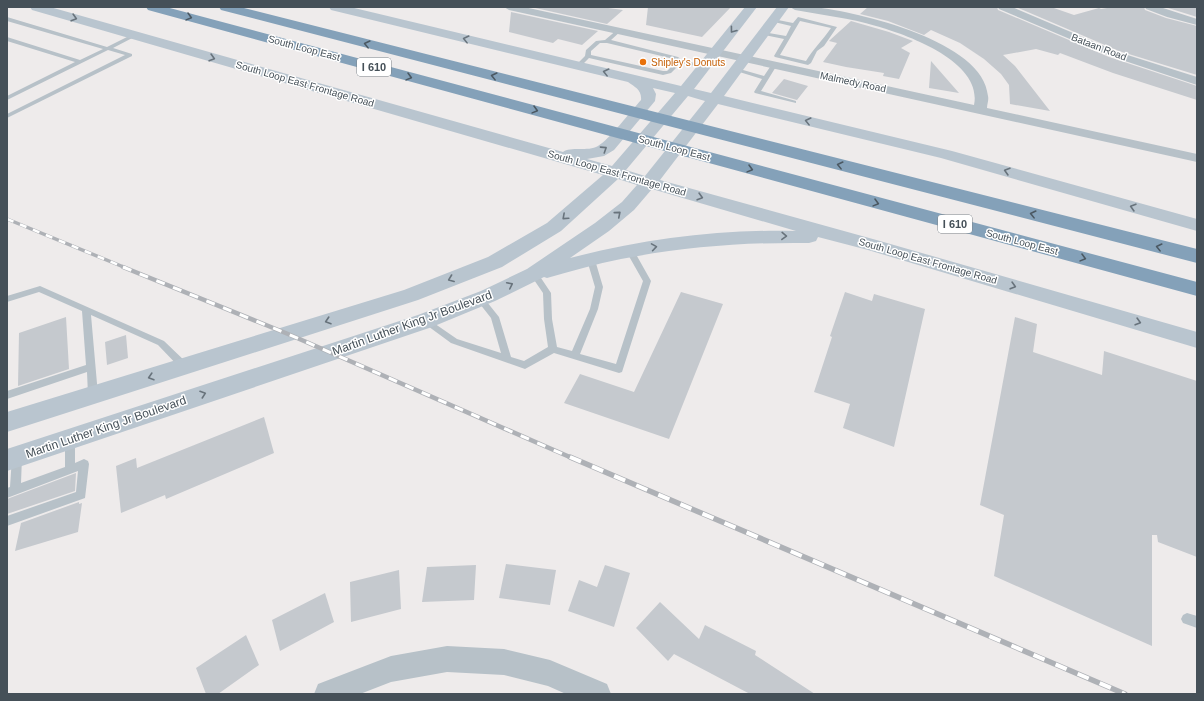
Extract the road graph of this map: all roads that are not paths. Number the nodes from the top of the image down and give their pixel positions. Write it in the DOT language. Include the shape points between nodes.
graph roads {
  1 [pos="36,7"];
  2 [pos="146,7"];
  3 [pos="226,7"];
  4 [pos="335,7"];
  5 [pos="509,7"];
  6 [pos="751,7"];
  7 [pos="783,7"];
  8 [pos="795,7"];
  9 [pos="1003,7"];
  10 [pos="1150,7"];
  11 [pos="156,8"];
  12 [pos="7,19"];
  13 [pos="773,21"];
  14 [pos="1197,22"];
  15 [pos="794,25"];
  16 [pos="618,31"];
  17 [pos="763,34"];
  18 [pos="135,36"];
  19 [pos="787,38"];
  20 [pos="7,39"];
  21 [pos="607,41"];
  22 [pos="108,48"];
  23 [pos="716,52"];
  24 [pos="588,56"];
  25 [pos="744,58"];
  26 [pos="680,61"];
  27 [pos="80,62"];
  28 [pos="774,65"];
  29 [pos="578,66"];
  30 [pos="705,66"];
  31 [pos="800,66"];
  32 [pos="736,70"];
  33 [pos="766,78"];
  34 [pos="633,79"];
  35 [pos="1197,81"];
  36 [pos="685,91"];
  37 [pos="7,98"];
  38 [pos="715,98"];
  39 [pos="794,102"];
  40 [pos="980,110"];
  41 [pos="7,116"];
  42 [pos="444,124"];
  43 [pos="1197,158"];
  44 [pos="615,173"];
  45 [pos="649,182"];
  46 [pos="1197,225"];
  47 [pos="873,245"];
  48 [pos="630,251"];
  49 [pos="1197,256"];
  50 [pos="591,260"];
  51 [pos="534,274"];
  52 [pos="1197,289"];
  53 [pos="411,295"];
  54 [pos="7,298"];
  55 [pos="480,299"];
  56 [pos="86,309"];
  57 [pos="425,321"];
  58 [pos="1197,340"];
  59 [pos="265,342"];
  60 [pos="553,349"];
  61 [pos="575,356"];
  62 [pos="507,359"];
  63 [pos="91,367"];
  64 [pos="185,367"];
  65 [pos="273,372"];
  66 [pos="7,395"];
  67 [pos="93,396"];
  68 [pos="7,422"];
  69 [pos="70,440"];
  70 [pos="12,459"];
  71 [pos="70,469"];
  72 [pos="11,491"];
  73 [pos="7,522"];
  74 [pos="328,694"];
  75 [pos="597,694"];
  1 -- 18 [label="main road, South Loop East Frontage Road, one-way"];
  2 -- 11 [label="highway, South Loop East"];
  49 -- 3 [label="highway, South Loop East / I 610, one-way"];
  29 -- 4 [label="main road, one-way"];
  5 -- 16 [label="street, Malmedy Road"];
  6 -- 23 [label="main road, one-way"];
  7 -- 13 [label="main road, Martin Luther King Jr Boulevard"];
  8 -- 40 [label="street" via="880,24 941,49 969,69 978,82 982,96"];
  9 -- 35 [label="street, Bataan Road" via="1114,54"];
  10 -- 14 [label="street"];
  11 -- 52 [label="highway, South Loop East / I 610, one-way"];
  12 -- 22 [label="lane"];
  13 -- 15 [label="lane"];
  13 -- 17 [label="main road, Martin Luther King Jr Boulevard"];
  15 -- 19 [label="lane"];
  15 -- 31 [label="lane" via="798,19 834,27 808,63"];
  16 -- 21 [label="lane"];
  16 -- 23 [label="street, Malmedy Road"];
  17 -- 19 [label="lane"];
  17 -- 25 [label="main road, Martin Luther King Jr Boulevard"];
  18 -- 22 [label="lane"];
  18 -- 42 [label="main road, South Loop East Frontage Road, one-way"];
  19 -- 31 [label="lane" via="778,56"];
  20 -- 27 [label="lane"];
  21 -- 24 [label="lane" via="598,42 588,51"];
  21 -- 26 [label="lane"];
  22 -- 27 [label="lane"];
  22 -- 41 [label="lane" via="130,55"];
  23 -- 25 [label="street, Malmedy Road"];
  23 -- 30 [label="main road"];
  24 -- 26 [label="lane" via="663,73 669,72"];
  24 -- 29 [label="lane"];
  25 -- 28 [label="street, Malmedy Road"];
  25 -- 32 [label="main road, Martin Luther King Jr Boulevard"];
  26 -- 30 [label="lane"];
  27 -- 37 [label="lane"];
  28 -- 31 [label="street, Malmedy Road"];
  28 -- 33 [label="lane"];
  34 -- 29 [label="main road, one-way"];
  30 -- 36 [label="main road"];
  31 -- 40 [label="street, Malmedy Road"];
  32 -- 33 [label="lane"];
  32 -- 38 [label="main road, Martin Luther King Jr Boulevard"];
  33 -- 39 [label="lane" via="757,92"];
  34 -- 36 [label="main road"];
  42 -- 34 [label="main road, one-way" via="471,127 566,154 589,156 608,147 648,101 649,94 645,87"];
  36 -- 38 [label="main road"];
  36 -- 44 [label="main road"];
  38 -- 45 [label="main road, Martin Luther King Jr Boulevard"];
  46 -- 38 [label="main road, one-way" via="946,154"];
  40 -- 43 [label="street, Malmedy Road"];
  42 -- 44 [label="main road, South Loop East Frontage Road"];
  44 -- 45 [label="main road, South Loop East Frontage Road"];
  44 -- 53 [label="main road, one-way" via="554,227 495,262"];
  45 -- 47 [label="main road, South Loop East Frontage Road, one-way"];
  51 -- 45 [label="main road, Martin Luther King Jr Boulevard, one-way" via="602,227 628,206"];
  48 -- 47 [label="main road, one-way" via="686,243 776,236 826,238"];
  47 -- 58 [label="main road, South Loop East Frontage Road, one-way"];
  48 -- 50 [label="main road"];
  48 -- 61 [label="lane" via="647,281 619,368"];
  50 -- 51 [label="main road"];
  50 -- 61 [label="lane" via="599,287 594,309"];
  55 -- 51 [label="main road, Martin Luther King Jr Boulevard, one-way"];
  51 -- 60 [label="lane" via="547,293"];
  53 -- 57 [label="main road"];
  53 -- 59 [label="main road, one-way"];
  54 -- 56 [label="lane" via="40,289"];
  55 -- 57 [label="main road, Martin Luther King Jr Boulevard"];
  55 -- 62 [label="lane" via="495,317"];
  56 -- 63 [label="lane"];
  56 -- 64 [label="lane" via="161,343"];
  57 -- 62 [label="lane" via="454,342"];
  57 -- 65 [label="main road, Martin Luther King Jr Boulevard"];
  59 -- 64 [label="main road"];
  59 -- 65 [label="main road"];
  60 -- 61 [label="lane"];
  60 -- 62 [label="lane" via="525,366"];
  63 -- 66 [label="lane"];
  63 -- 67 [label="lane"];
  64 -- 67 [label="main road, one-way"];
  69 -- 65 [label="main road, Martin Luther King Jr Boulevard, one-way"];
  67 -- 68 [label="main road"];
  69 -- 70 [label="main road, Martin Luther King Jr Boulevard"];
  69 -- 71 [label="lane"];
  70 -- 72 [label="lane"];
  71 -- 72 [label="lane"];
  71 -- 73 [label="lane" via="84,464 81,495"];
  74 -- 75 [label="street" via="391,669 447,659 504,662 550,673"];
}
